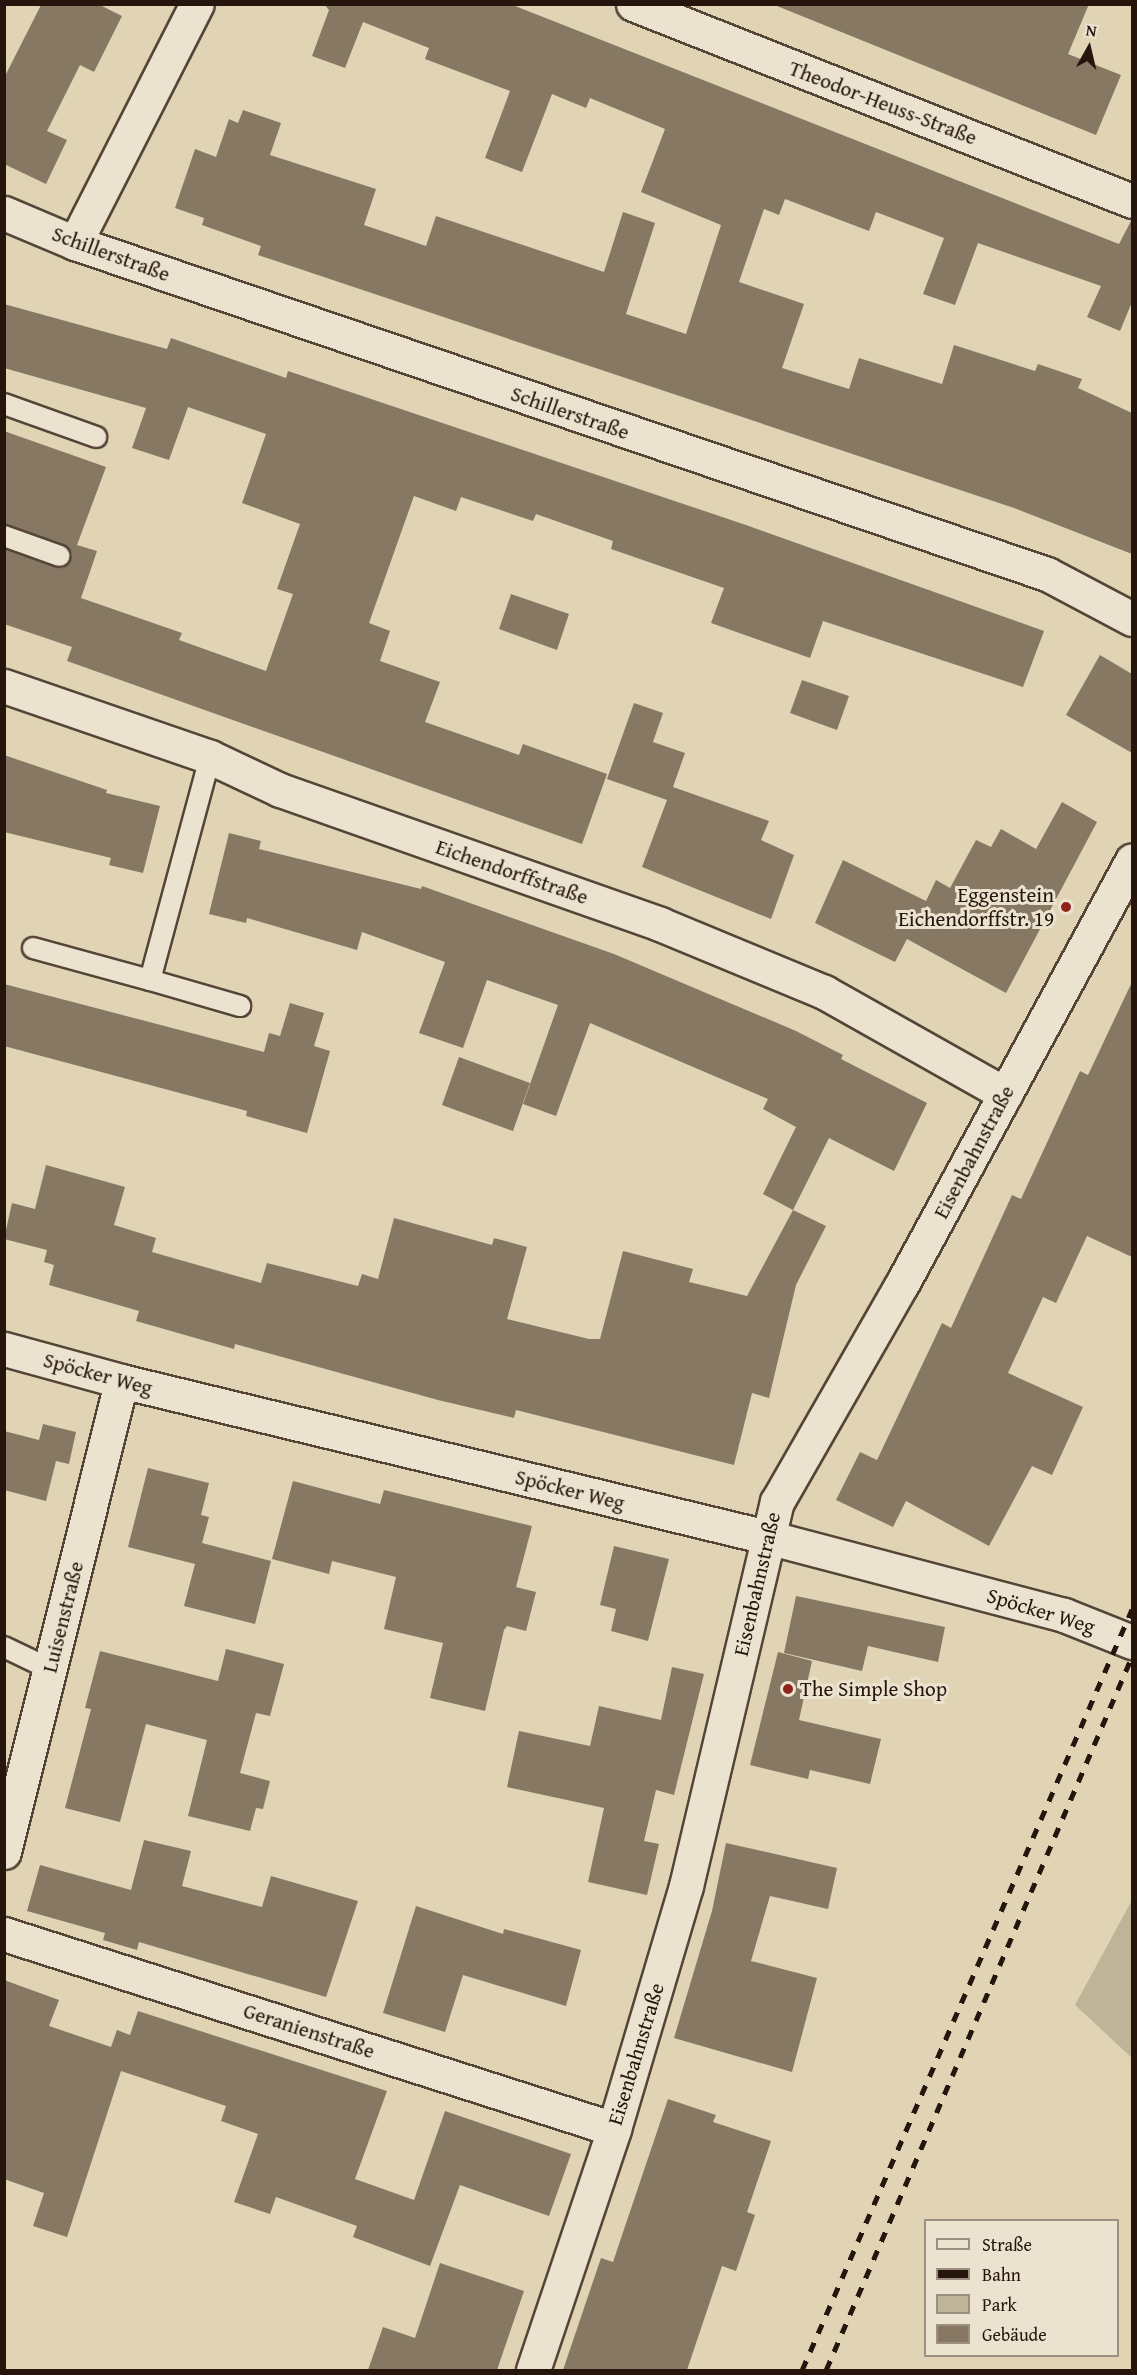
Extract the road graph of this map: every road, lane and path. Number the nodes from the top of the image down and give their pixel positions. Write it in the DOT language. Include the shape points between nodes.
graph roads {
  1 [pos="197,4"];
  2 [pos="633,4"];
  3 [pos="1132,201"];
  4 [pos="4,213"];
  5 [pos="75,243"];
  6 [pos="4,404"];
  7 [pos="96,437"];
  8 [pos="4,536"];
  9 [pos="60,556"];
  10 [pos="1132,619"];
  11 [pos="4,686"];
  12 [pos="210,757"];
  13 [pos="1132,860"];
  14 [pos="33,948"];
  15 [pos="150,980"];
  16 [pos="240,1006"];
  17 [pos="1005,1094"];
  18 [pos="4,1349"];
  19 [pos="121,1381"];
  20 [pos="767,1538"];
  21 [pos="1132,1642"];
  22 [pos="4,1647"];
  23 [pos="50,1669"];
  24 [pos="4,1852"];
  25 [pos="4,1934"];
  26 [pos="614,2128"];
  27 [pos="533,2370"];
  1 -- 5 [label="street"];
  2 -- 3 [label="street, Theodor-Heuss-Straße"];
  4 -- 5 [label="street, Schillerstraße"];
  5 -- 10 [label="street, Schillerstraße" via="1047,574"];
  6 -- 7 [label="lane"];
  8 -- 9 [label="lane"];
  11 -- 12 [label="street, Eichendorffstraße"];
  12 -- 15 [label="lane"];
  12 -- 17 [label="street, Eichendorffstraße" via="280,790 660,924 824,992"];
  13 -- 17 [label="street, Eisenbahnstraße"];
  14 -- 15 [label="lane"];
  15 -- 16 [label="lane"];
  17 -- 20 [label="street, Eisenbahnstraße" via="777,1502"];
  18 -- 19 [label="street, Spöcker Weg"];
  19 -- 20 [label="street, Spöcker Weg"];
  19 -- 23 [label="street, Luisenstraße"];
  20 -- 21 [label="street, Spöcker Weg" via="1064,1615"];
  20 -- 26 [label="street, Eisenbahnstraße" via="686,1886"];
  22 -- 23 [label="lane"];
  23 -- 24 [label="street, Luisenstraße"];
  25 -- 26 [label="street, Geranienstraße"];
  26 -- 27 [label="street, Eisenbahnstraße"];
}
